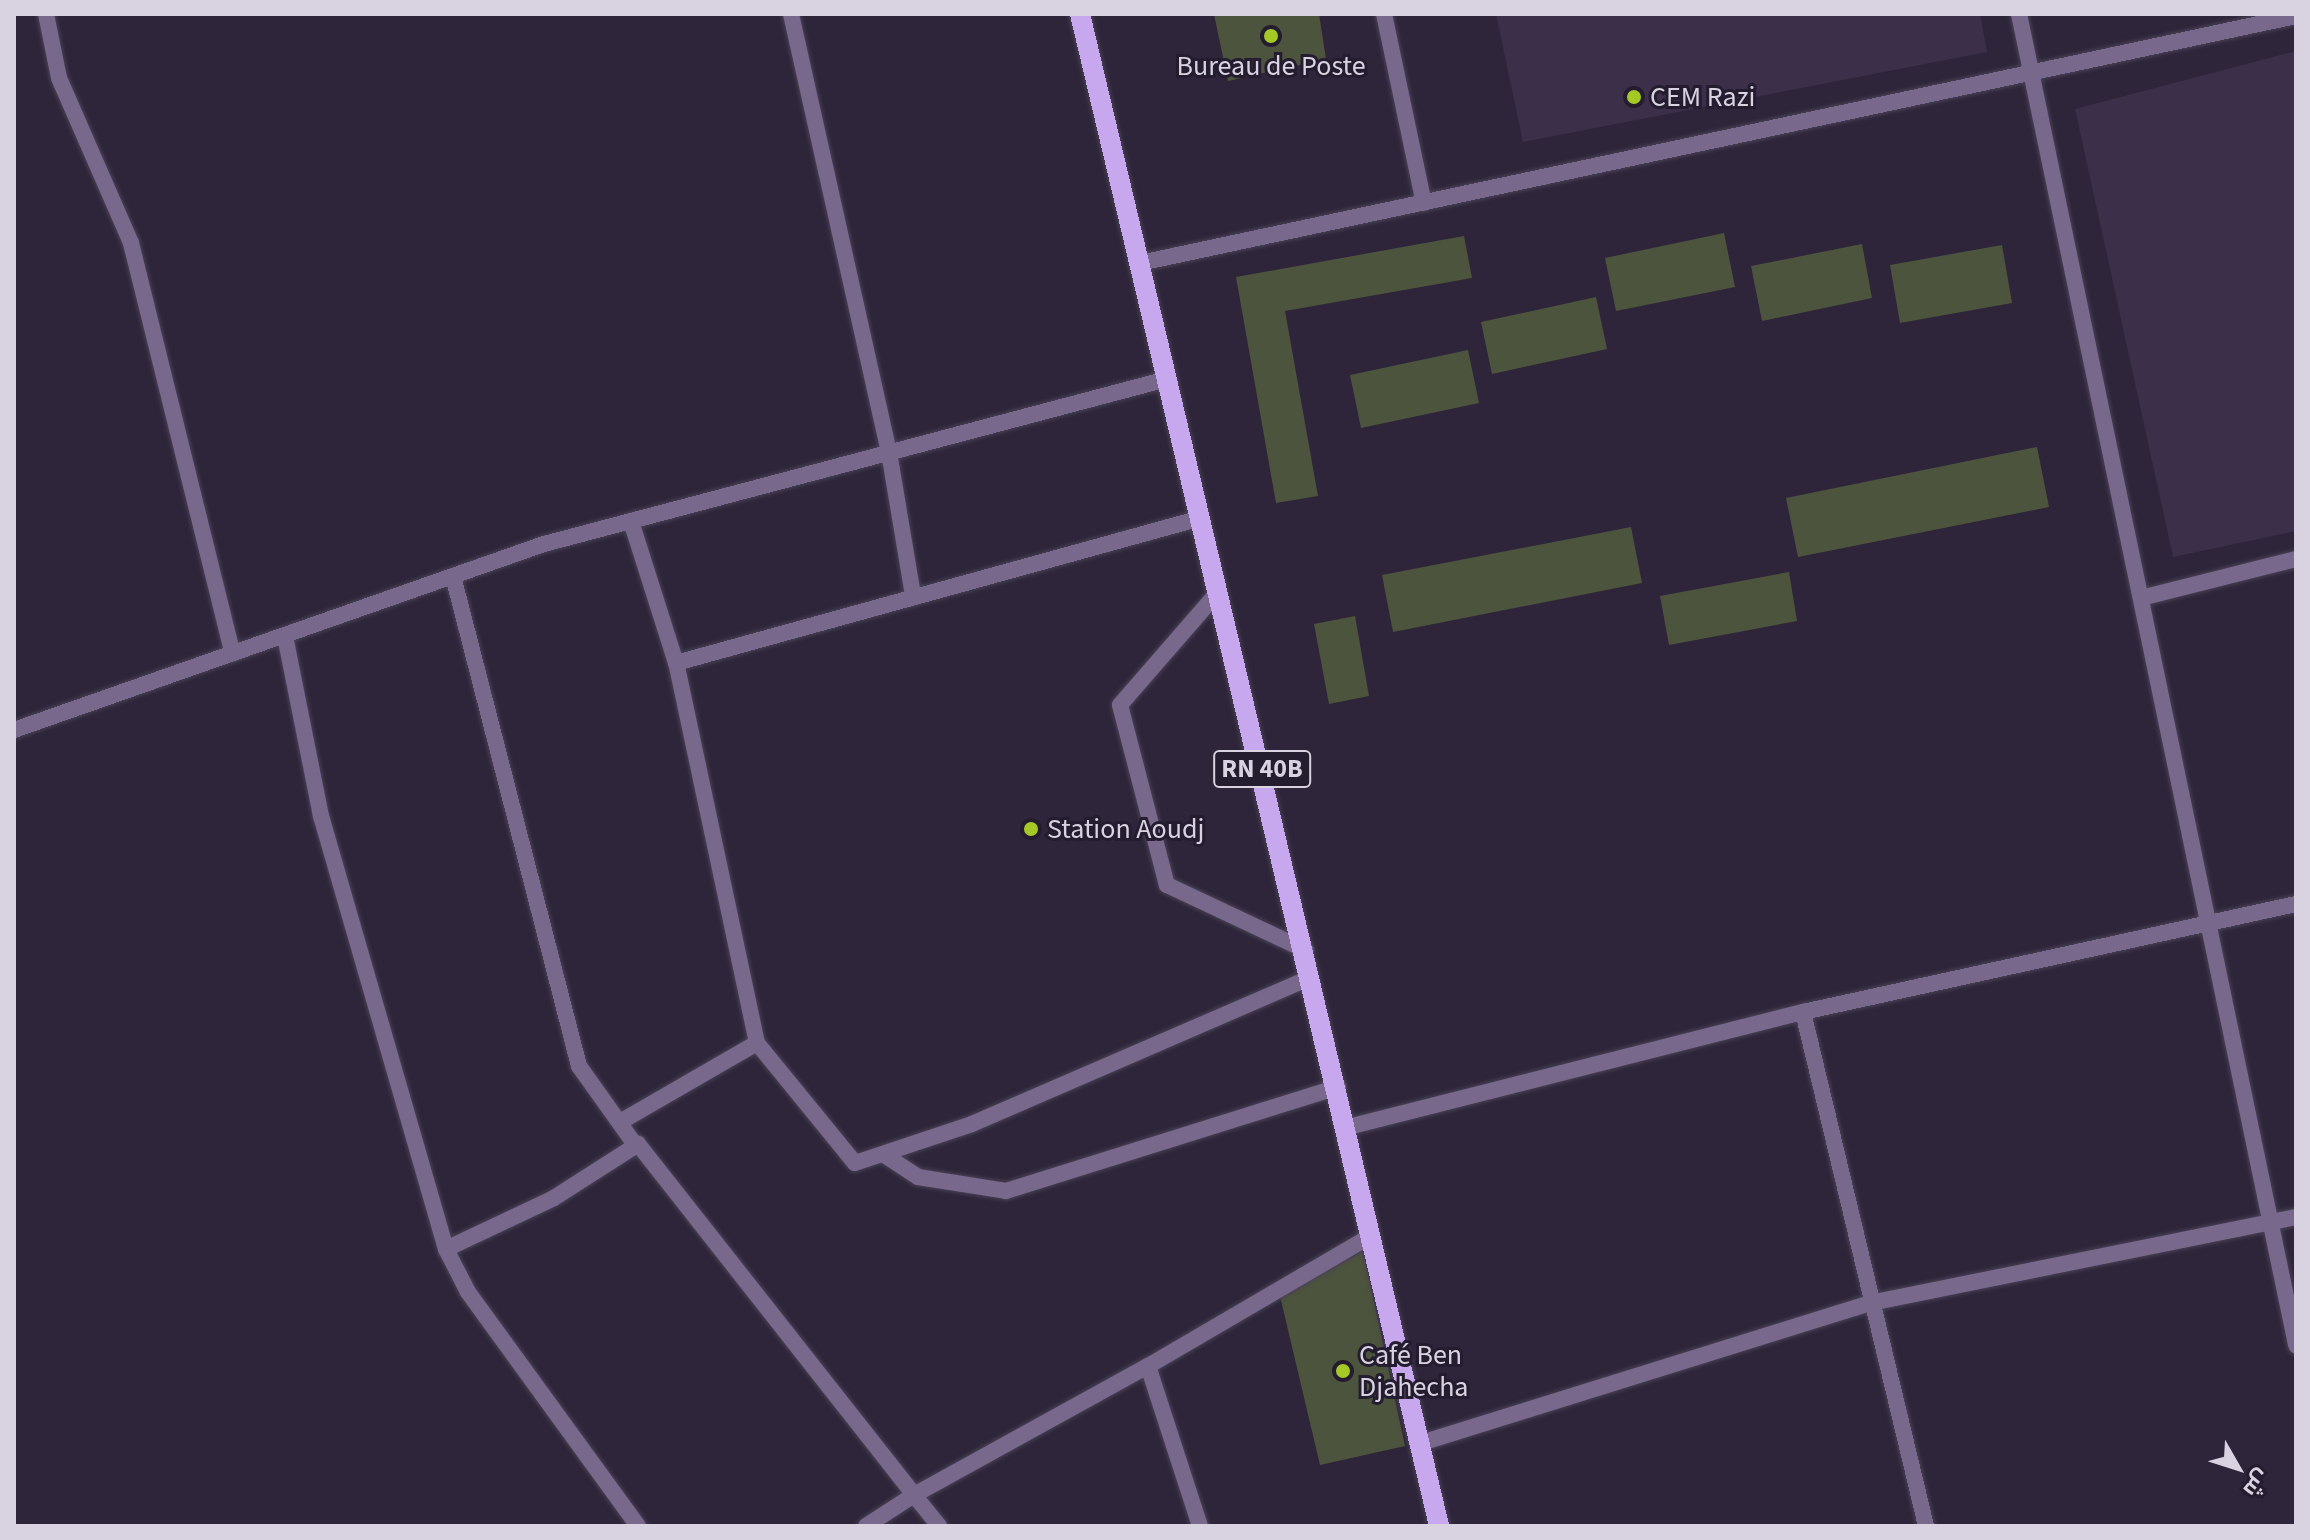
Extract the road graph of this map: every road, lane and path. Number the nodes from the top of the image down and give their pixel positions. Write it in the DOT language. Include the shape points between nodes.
graph roads {
  1 [pos="46,14"];
  2 [pos="791,14"];
  3 [pos="1080,14"];
  4 [pos="1384,14"];
  5 [pos="2019,14"];
  6 [pos="2296,16"];
  7 [pos="2032,76"];
  8 [pos="1424,203"];
  9 [pos="1140,263"];
  10 [pos="1167,379"];
  11 [pos="889,452"];
  12 [pos="1201,518"];
  13 [pos="631,521"];
  14 [pos="2296,559"];
  15 [pos="453,576"];
  16 [pos="1219,591"];
  17 [pos="913,596"];
  18 [pos="2141,598"];
  19 [pos="285,636"];
  20 [pos="233,654"];
  21 [pos="676,663"];
  22 [pos="14,730"];
  23 [pos="2296,904"];
  24 [pos="2207,921"];
  25 [pos="1305,950"];
  26 [pos="1311,977"];
  27 [pos="1803,1012"];
  28 [pos="757,1043"];
  29 [pos="1338,1087"];
  30 [pos="620,1122"];
  31 [pos="1348,1127"];
  32 [pos="636,1146"];
  33 [pos="883,1154"];
  34 [pos="2296,1217"];
  35 [pos="2271,1223"];
  36 [pos="1372,1235"];
  37 [pos="446,1249"];
  38 [pos="1870,1303"];
  39 [pos="2296,1345"];
  40 [pos="1148,1366"];
  41 [pos="1418,1444"];
  42 [pos="914,1495"];
  43 [pos="638,1526"];
  44 [pos="866,1526"];
  45 [pos="939,1526"];
  46 [pos="1200,1526"];
  47 [pos="1439,1526"];
  48 [pos="1926,1526"];
  1 -- 20 [label="street" via="59,78 131,243"];
  2 -- 11 [label="street"];
  3 -- 9 [label="main road, RN 40B"];
  4 -- 8 [label="street"];
  5 -- 7 [label="street"];
  6 -- 7 [label="street"];
  7 -- 8 [label="street"];
  7 -- 18 [label="street"];
  8 -- 9 [label="street"];
  9 -- 10 [label="main road, RN 40B"];
  10 -- 11 [label="street"];
  10 -- 12 [label="main road, RN 40B"];
  11 -- 13 [label="street"];
  11 -- 17 [label="street"];
  12 -- 16 [label="main road, RN 40B"];
  12 -- 17 [label="street"];
  13 -- 15 [label="street"];
  13 -- 21 [label="street"];
  14 -- 18 [label="street"];
  15 -- 19 [label="street"];
  15 -- 30 [label="street" via="579,1066"];
  16 -- 25 [label="main road, RN 40B"];
  16 -- 25 [label="street" via="1120,705 1167,885"];
  17 -- 21 [label="street"];
  18 -- 24 [label="street"];
  19 -- 20 [label="street"];
  19 -- 37 [label="street" via="321,816"];
  20 -- 22 [label="street"];
  21 -- 28 [label="street"];
  23 -- 24 [label="street"];
  24 -- 27 [label="street"];
  24 -- 35 [label="street"];
  25 -- 26 [label="main road, RN 40B"];
  26 -- 29 [label="main road, RN 40B"];
  26 -- 33 [label="street" via="972,1124"];
  27 -- 31 [label="street"];
  27 -- 38 [label="street"];
  28 -- 30 [label="street"];
  28 -- 33 [label="street" via="855,1163"];
  29 -- 31 [label="main road, RN 40B"];
  29 -- 33 [label="street" via="1006,1191 918,1177"];
  30 -- 32 [label="street"];
  31 -- 36 [label="main road, RN 40B"];
  32 -- 37 [label="street" via="554,1198"];
  32 -- 42 [label="street"];
  34 -- 35 [label="street"];
  35 -- 38 [label="street"];
  35 -- 39 [label="street"];
  36 -- 40 [label="street"];
  36 -- 41 [label="main road, RN 40B"];
  37 -- 43 [label="street" via="468,1292"];
  38 -- 41 [label="street"];
  38 -- 48 [label="street"];
  40 -- 42 [label="street"];
  40 -- 46 [label="street"];
  41 -- 47 [label="main road, RN 40B"];
  42 -- 44 [label="street"];
  42 -- 45 [label="street"];
}
